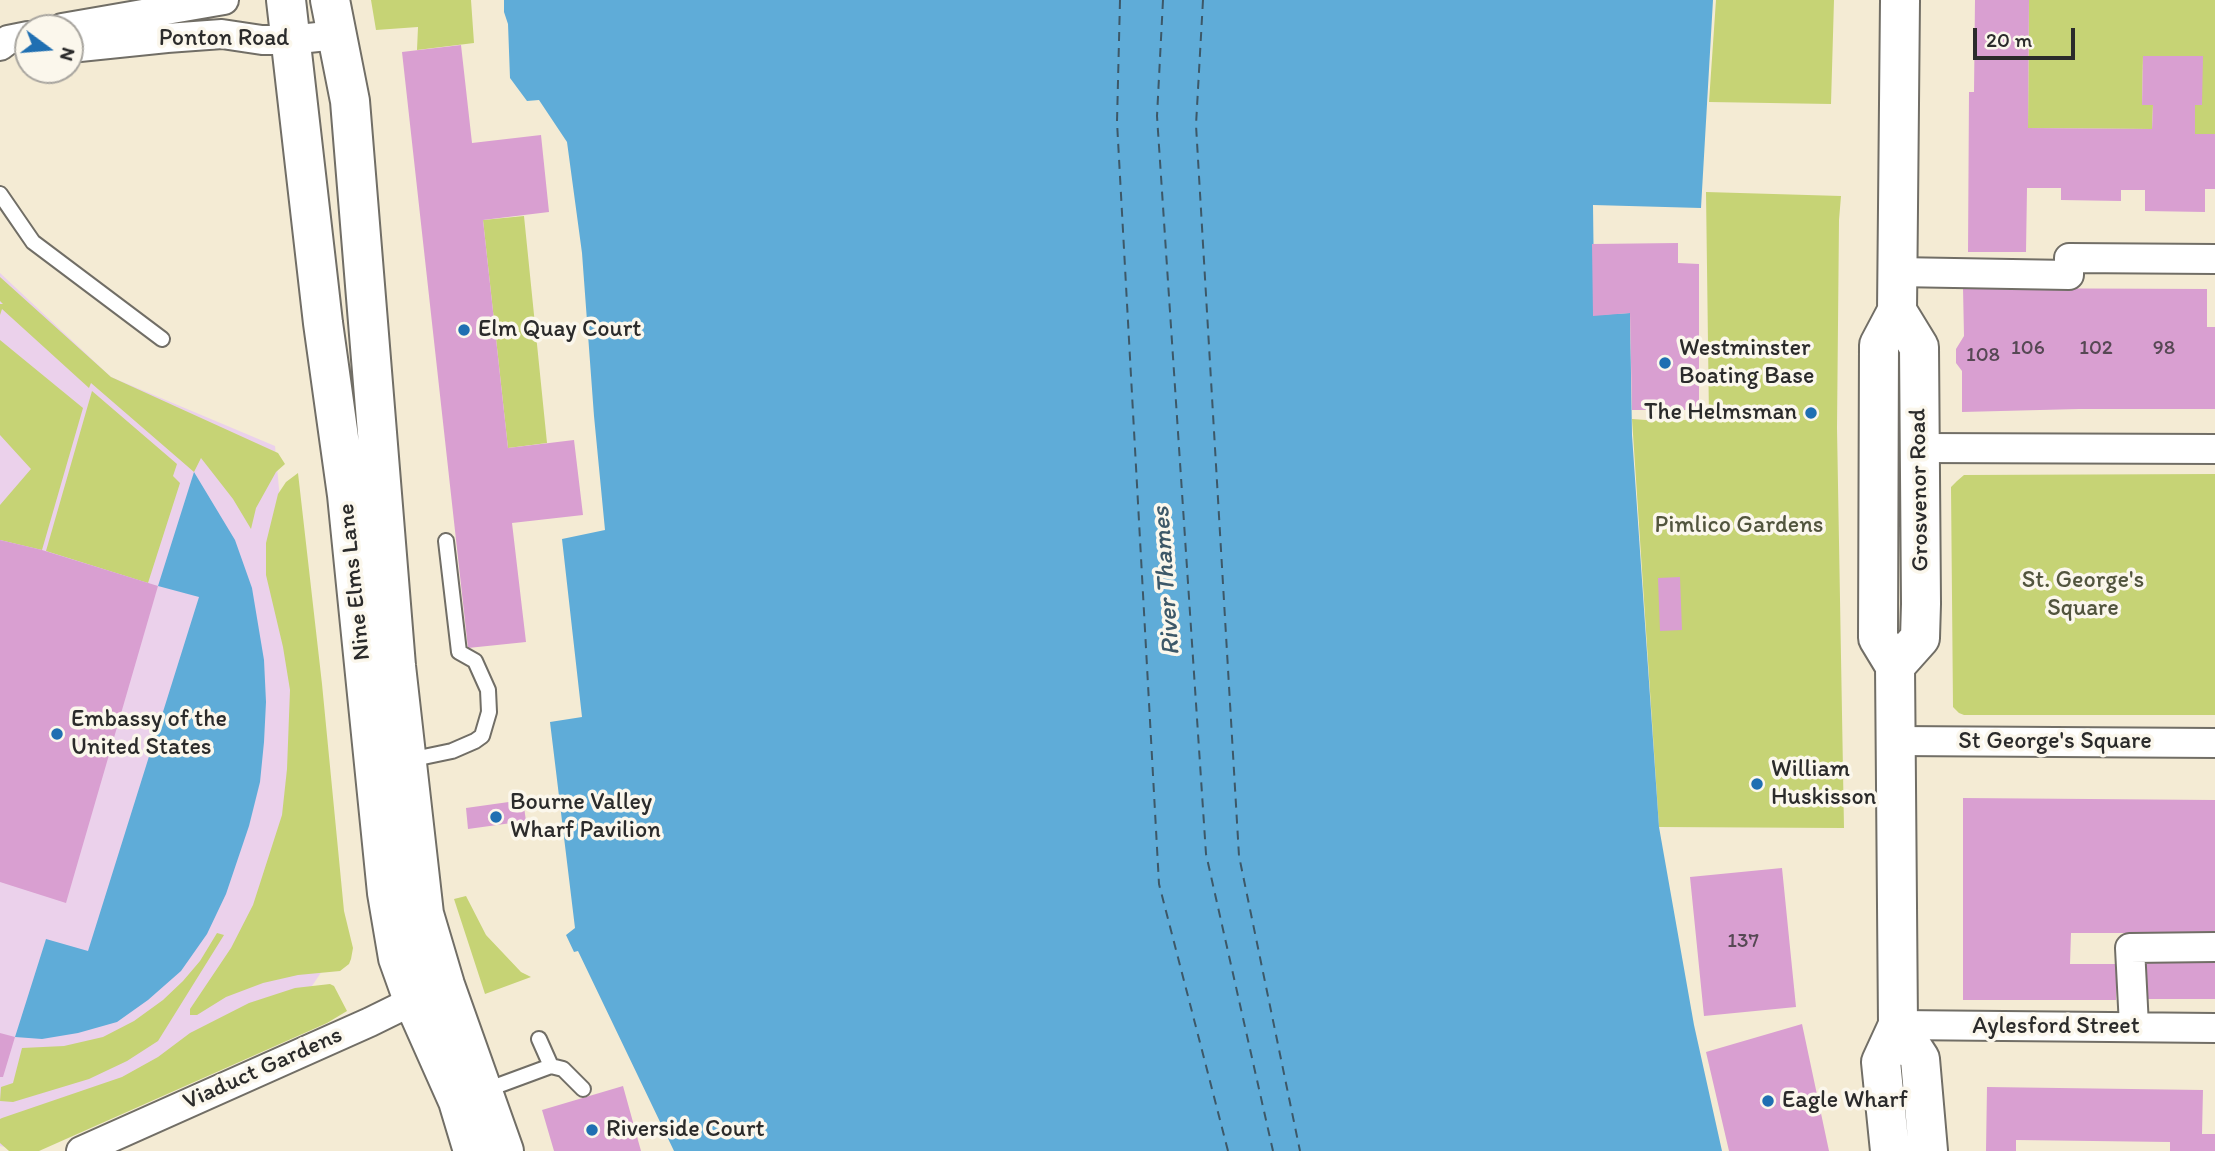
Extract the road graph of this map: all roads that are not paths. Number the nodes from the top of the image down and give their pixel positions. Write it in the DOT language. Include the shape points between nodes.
graph roads {
  1 [pos="224,0"];
  2 [pos="286,0"];
  3 [pos="1900,0"];
  4 [pos="333,18"];
  5 [pos="84,24"];
  6 [pos="289,40"];
  7 [pos="84,47"];
  8 [pos="0,194"];
  9 [pos="2215,259"];
  10 [pos="1897,272"];
  11 [pos="1897,311"];
  12 [pos="162,339"];
  13 [pos="1920,447"];
  14 [pos="2215,449"];
  15 [pos="446,541"];
  16 [pos="1895,666"];
  17 [pos="1896,741"];
  18 [pos="2215,743"];
  19 [pos="390,766"];
  20 [pos="2215,947"];
  21 [pos="429,993"];
  22 [pos="1898,1025"];
  23 [pos="2134,1026"];
  24 [pos="2215,1028"];
  25 [pos="538,1039"];
  26 [pos="551,1066"];
  27 [pos="583,1089"];
  28 [pos="471,1096"];
  29 [pos="81,1151"];
  30 [pos="473,1151"];
  31 [pos="504,1151"];
  32 [pos="1890,1151"];
  33 [pos="1928,1151"];
  1 -- 5 [label="street, Ponton Road"];
  2 -- 6 [label="highway, Nine Elms Lane"];
  3 -- 10 [label="highway, Grosvenor Road"];
  4 -- 6 [label="street, Ponton Road"];
  4 -- 19 [label="highway, Nine Elms Lane" via="351,118 396,666"];
  6 -- 7 [label="street, Ponton Road" via="222,34"];
  6 -- 19 [label="highway, Nine Elms Lane" via="347,495"];
  8 -- 12 [label="lane" via="33,242"];
  9 -- 10 [label="street" via="2069,258 2069,275"];
  10 -- 11 [label="highway, Grosvenor Road"];
  11 -- 13 [label="highway, Grosvenor Road" via="1919,347"];
  11 -- 16 [label="highway, Grosvenor Road" via="1879,345 1878,638"];
  13 -- 14 [label="street"];
  13 -- 16 [label="highway, Grosvenor Road" via="1920,638"];
  15 -- 19 [label="lane" via="459,652 475,661 488,690 489,712 482,736 475,741"];
  16 -- 17 [label="highway, Grosvenor Road"];
  17 -- 18 [label="street, St George's Square"];
  17 -- 22 [label="highway, Grosvenor Road"];
  19 -- 21 [label="highway, Nine Elms Lane" via="387,893 398,958"];
  20 -- 23 [label="street" via="2130,948"];
  21 -- 28 [label="highway, Nine Elms Lane"];
  21 -- 29 [label="street, Viaduct Gardens"];
  22 -- 23 [label="street, Aylesford Street"];
  22 -- 32 [label="highway, Grosvenor Road" via="1881,1062"];
  22 -- 33 [label="highway" via="1920,1059"];
  23 -- 24 [label="street, Aylesford Street"];
  25 -- 26 [label="lane"];
  26 -- 27 [label="lane" via="563,1069"];
  26 -- 28 [label="lane"];
  28 -- 30 [label="highway, Nine Elms Lane"];
  28 -- 31 [label="highway, Nine Elms Lane"];
}
